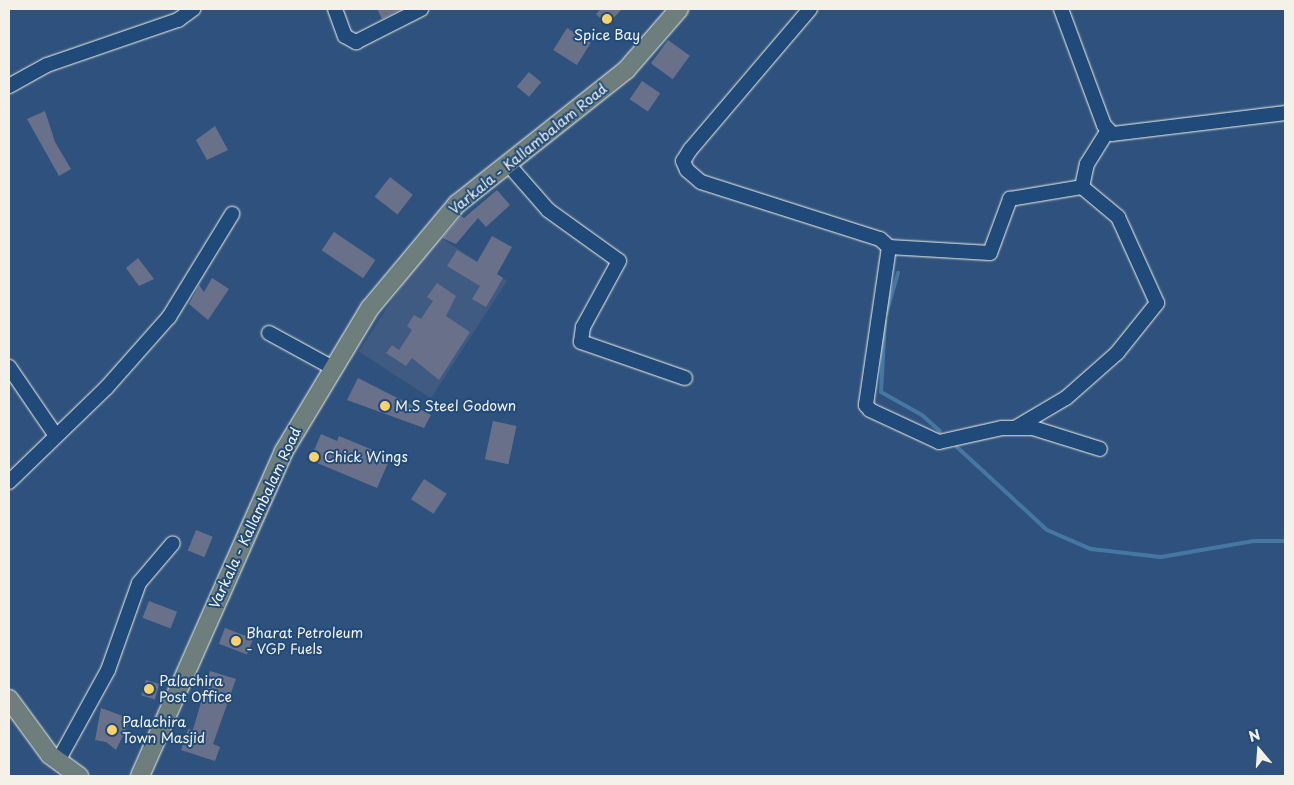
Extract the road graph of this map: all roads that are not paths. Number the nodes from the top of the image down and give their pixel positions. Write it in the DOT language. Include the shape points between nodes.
graph roads {
  1 [pos="193,9"];
  2 [pos="335,9"];
  3 [pos="421,9"];
  4 [pos="679,9"];
  5 [pos="810,9"];
  6 [pos="1061,9"];
  7 [pos="9,86"];
  8 [pos="1285,113"];
  9 [pos="1108,130"];
  10 [pos="507,163"];
  11 [pos="1082,187"];
  12 [pos="232,214"];
  13 [pos="890,247"];
  14 [pos="269,333"];
  15 [pos="9,367"];
  16 [pos="331,367"];
  17 [pos="685,378"];
  18 [pos="1014,428"];
  19 [pos="56,436"];
  20 [pos="1100,449"];
  21 [pos="9,482"];
  22 [pos="173,543"];
  23 [pos="9,699"];
  24 [pos="58,761"];
  25 [pos="79,776"];
  26 [pos="140,776"];
  1 -- 7 [label="street" via="178,20 47,65"];
  2 -- 3 [label="street" via="345,36 356,42"];
  4 -- 10 [label="main road, Varkala - Kallambalam Road" via="626,70"];
  5 -- 13 [label="street" via="684,161 701,182 880,239"];
  6 -- 9 [label="street"];
  8 -- 9 [label="street" via="1127,134"];
  9 -- 11 [label="street" via="1087,164"];
  10 -- 16 [label="main road, Varkala - Kallambalam Road" via="457,204 392,278"];
  10 -- 17 [label="street" via="548,210 619,261 583,327 581,342"];
  11 -- 13 [label="street" via="1010,199 990,253"];
  11 -- 18 [label="street" via="1118,217 1157,303 1117,352 1066,398"];
  12 -- 19 [label="street" via="169,317"];
  13 -- 18 [label="street" via="866,404 939,442"];
  14 -- 16 [label="street"];
  15 -- 19 [label="street"];
  16 -- 26 [label="main road, Varkala - Kallambalam Road" via="279,460"];
  18 -- 20 [label="street" via="1033,428"];
  19 -- 21 [label="street"];
  22 -- 24 [label="street" via="139,583 108,670"];
  23 -- 24 [label="main road"];
  24 -- 25 [label="main road"];
}
